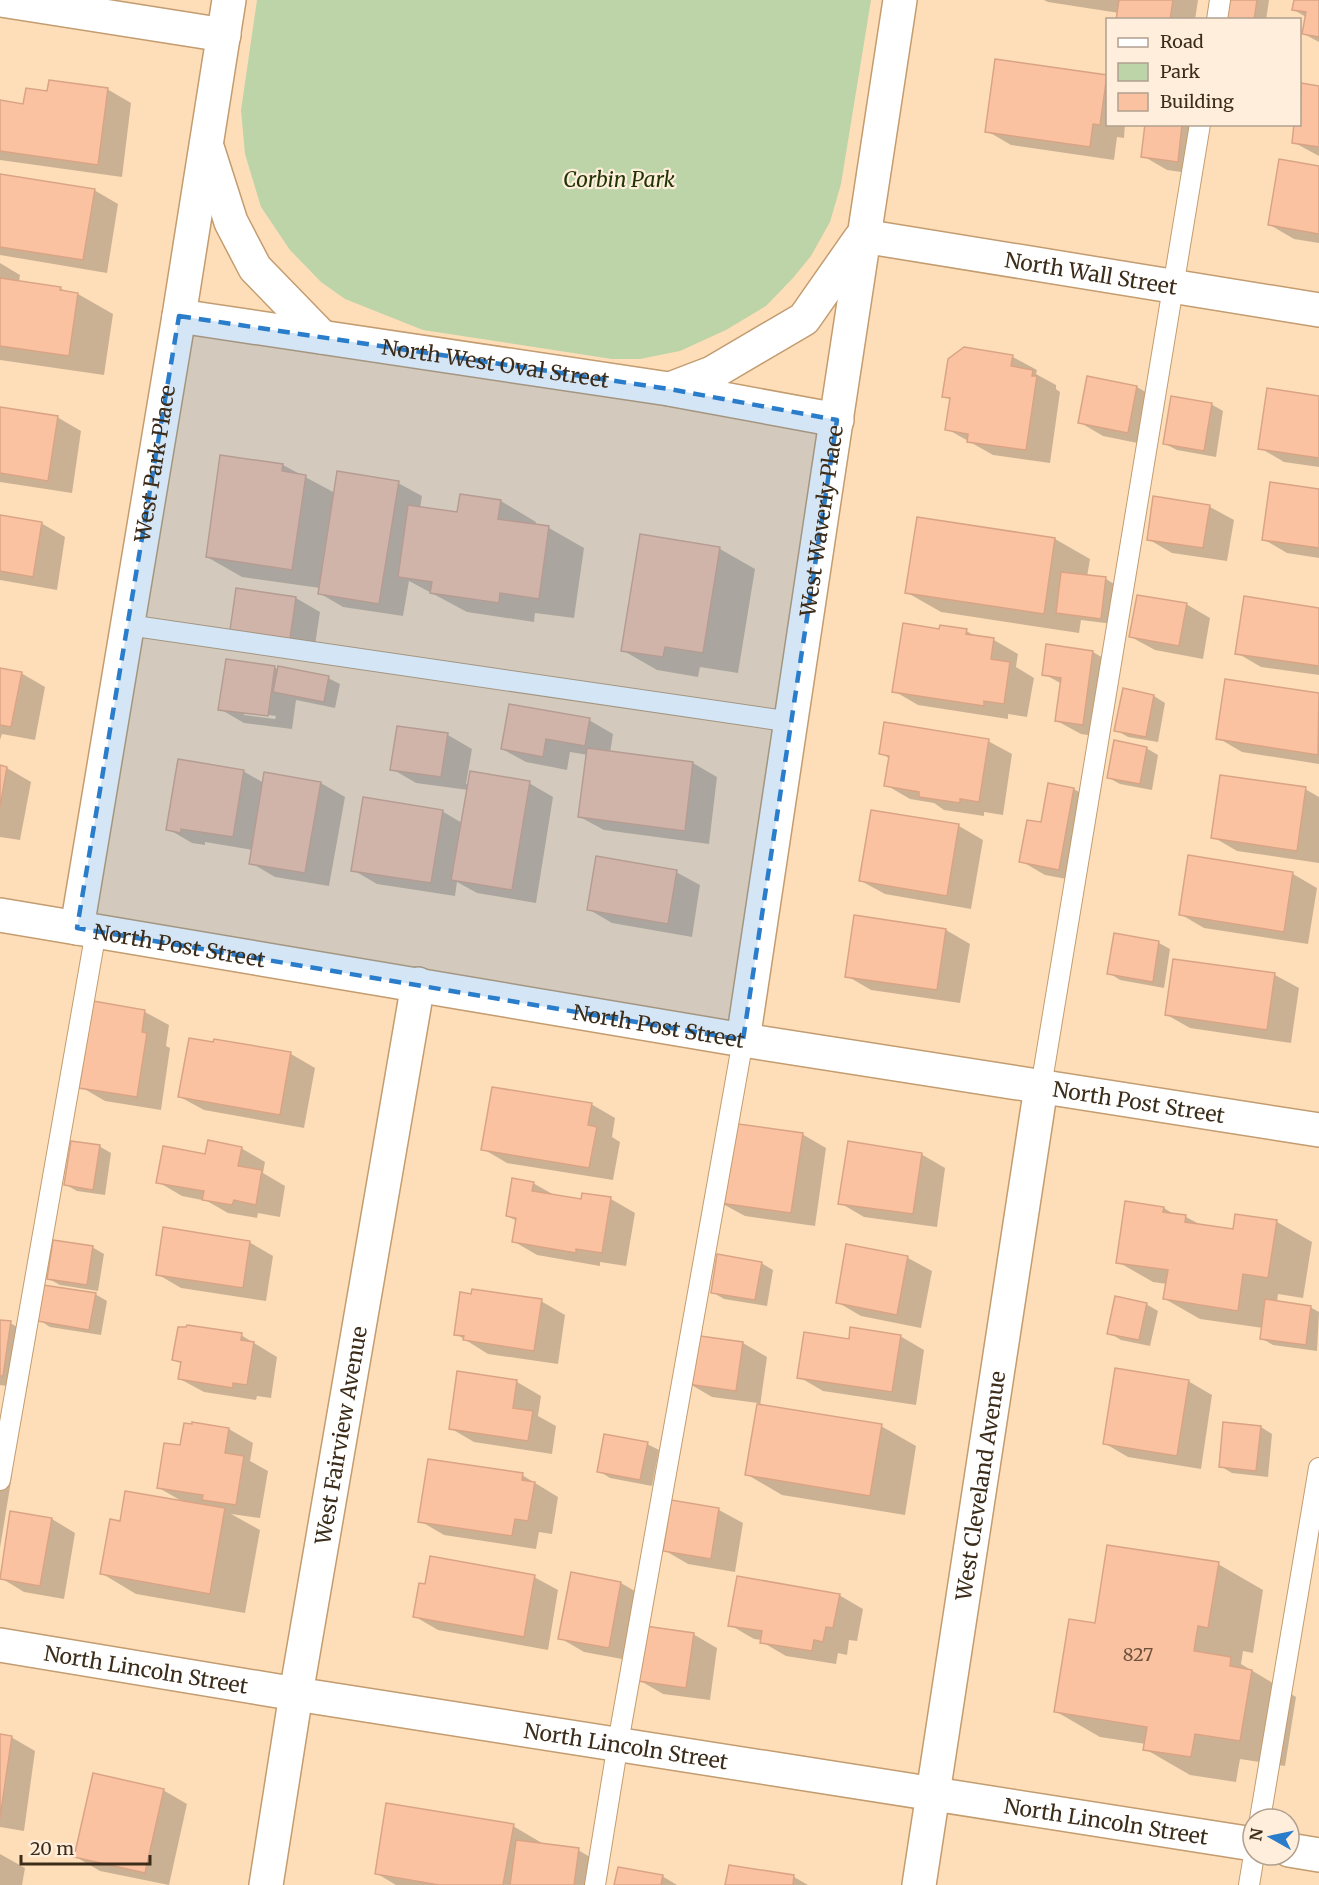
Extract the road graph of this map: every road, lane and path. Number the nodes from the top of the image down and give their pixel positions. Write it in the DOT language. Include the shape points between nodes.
graph roads {
  1 [pos="2,0"];
  2 [pos="229,0"];
  3 [pos="900,0"];
  4 [pos="1220,0"];
  5 [pos="1217,18"];
  6 [pos="224,35"];
  7 [pos="1200,126"];
  8 [pos="207,145"];
  9 [pos="863,236"];
  10 [pos="1175,286"];
  11 [pos="1319,310"];
  12 [pos="179,316"];
  13 [pos="322,337"];
  14 [pos="669,389"];
  15 [pos="837,420"];
  16 [pos="128,625"];
  17 [pos="792,722"];
  18 [pos="0,915"];
  19 [pos="87,929"];
  20 [pos="418,984"];
  21 [pos="743,1040"];
  22 [pos="1041,1087"];
  23 [pos="1319,1130"];
  24 [pos="1319,1468"];
  25 [pos="0,1480"];
  26 [pos="0,1645"];
  27 [pos="296,1694"];
  28 [pos="618,1743"];
  29 [pos="932,1793"];
  30 [pos="1262,1807"];
  31 [pos="1241,1842"];
  32 [pos="1301,1852"];
  33 [pos="1319,1855"];
  34 [pos="1252,1867"];
  35 [pos="266,1885"];
  36 [pos="595,1885"];
  37 [pos="919,1885"];
  38 [pos="1249,1885"];
  1 -- 6 [label="street"];
  2 -- 6 [label="street, West Park Place"];
  3 -- 9 [label="street, West Waverly Place"];
  4 -- 5 [label="lane"];
  6 -- 8 [label="street, West Park Place"];
  7 -- 10 [label="lane"];
  8 -- 12 [label="street, West Park Place"];
  8 -- 13 [label="street" via="231,222 255,268"];
  9 -- 10 [label="street, North Wall Street"];
  9 -- 14 [label="street, North West Oval Street" via="804,319 712,373"];
  9 -- 15 [label="street, West Waverly Place"];
  10 -- 11 [label="street, North Wall Street"];
  10 -- 22 [label="lane"];
  12 -- 13 [label="street, North West Oval Street"];
  12 -- 16 [label="street, West Park Place"];
  13 -- 14 [label="street, North West Oval Street"];
  14 -- 15 [label="street, North West Oval Street"];
  15 -- 17 [label="street, West Waverly Place"];
  16 -- 17 [label="lane"];
  16 -- 19 [label="street, West Park Place"];
  17 -- 21 [label="street, West Waverly Place"];
  18 -- 19 [label="street, North Post Street"];
  19 -- 20 [label="street, North Post Street"];
  19 -- 25 [label="lane"];
  20 -- 21 [label="street, North Post Street"];
  20 -- 27 [label="street, West Fairview Avenue"];
  21 -- 22 [label="street, North Post Street"];
  21 -- 28 [label="lane"];
  22 -- 23 [label="street, North Post Street"];
  22 -- 29 [label="street, West Cleveland Avenue"];
  24 -- 30 [label="lane"];
  26 -- 27 [label="street, North Lincoln Street"];
  27 -- 28 [label="street, North Lincoln Street"];
  27 -- 35 [label="street, West Fairview Avenue"];
  28 -- 29 [label="street, North Lincoln Street"];
  28 -- 36 [label="lane"];
  29 -- 31 [label="street, North Lincoln Street"];
  29 -- 37 [label="street, West Cleveland Avenue"];
  32 -- 33 [label="street"];
  34 -- 38 [label="lane"];
}
